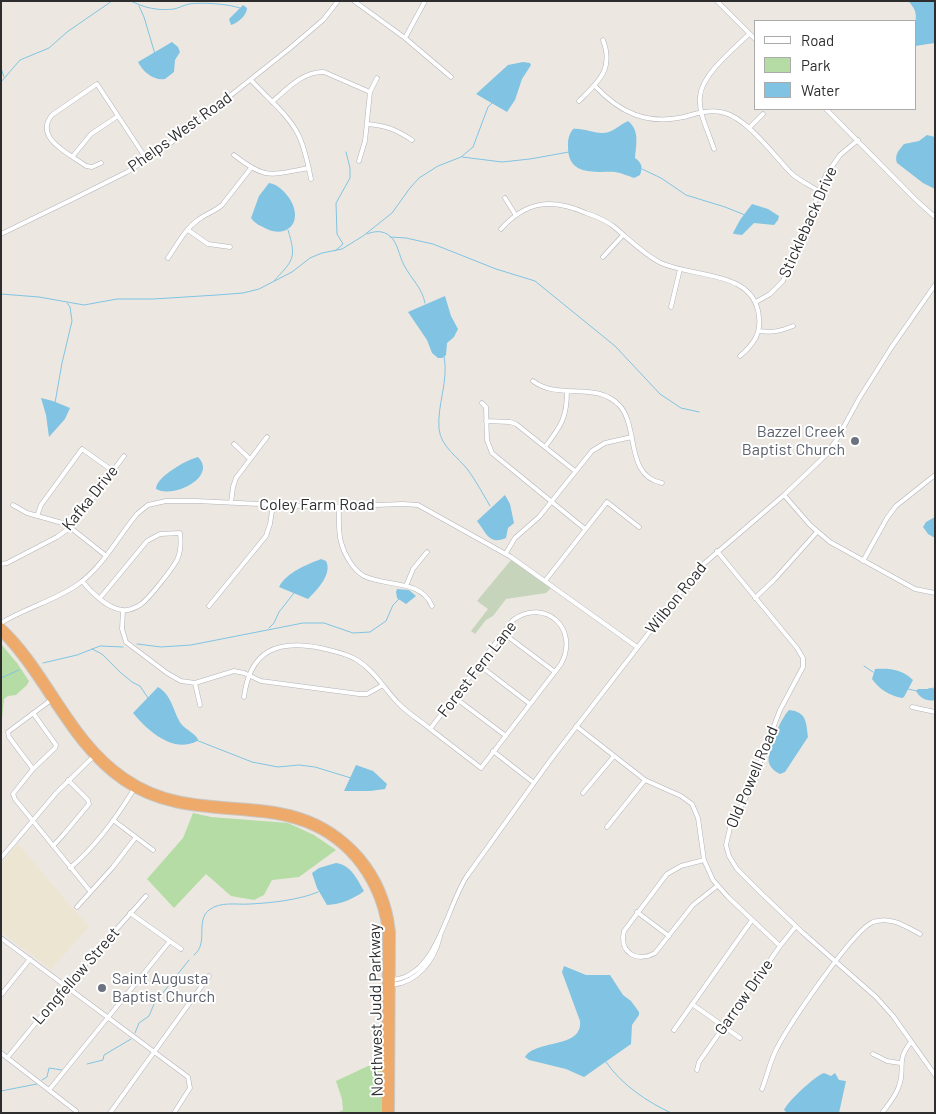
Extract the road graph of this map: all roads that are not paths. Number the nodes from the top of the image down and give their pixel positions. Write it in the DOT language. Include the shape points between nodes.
graph roads {
  1 [pos="338,1"];
  2 [pos="354,1"];
  3 [pos="426,1"];
  4 [pos="717,1"];
  5 [pos="749,34"];
  6 [pos="405,38"];
  7 [pos="754,38"];
  8 [pos="603,40"];
  9 [pos="451,77"];
  10 [pos="377,78"];
  11 [pos="251,80"];
  12 [pos="594,86"];
  13 [pos="370,92"];
  14 [pos="579,101"];
  15 [pos="272,102"];
  16 [pos="827,110"];
  17 [pos="702,112"];
  18 [pos="763,114"];
  19 [pos="118,116"];
  20 [pos="367,124"];
  21 [pos="749,128"];
  22 [pos="412,140"];
  23 [pos="858,140"];
  24 [pos="714,149"];
  25 [pos="234,155"];
  26 [pos="73,156"];
  27 [pos="147,160"];
  28 [pos="359,161"];
  29 [pos="101,163"];
  30 [pos="251,168"];
  31 [pos="308,168"];
  32 [pos="311,179"];
  33 [pos="819,191"];
  34 [pos="505,198"];
  35 [pos="515,214"];
  36 [pos="935,217"];
  37 [pos="501,229"];
  38 [pos="188,230"];
  39 [pos="1,234"];
  40 [pos="623,235"];
  41 [pos="230,247"];
  42 [pos="603,257"];
  43 [pos="168,258"];
  44 [pos="680,269"];
  45 [pos="935,284"];
  46 [pos="756,302"];
  47 [pos="671,307"];
  48 [pos="793,326"];
  49 [pos="759,331"];
  50 [pos="740,356"];
  51 [pos="533,381"];
  52 [pos="567,390"];
  53 [pos="482,404"];
  54 [pos="486,422"];
  55 [pos="267,437"];
  56 [pos="632,437"];
  57 [pos="234,444"];
  58 [pos="545,447"];
  59 [pos="124,456"];
  60 [pos="250,459"];
  61 [pos="113,471"];
  62 [pos="575,471"];
  63 [pos="935,475"];
  64 [pos="662,483"];
  65 [pos="784,496"];
  66 [pos="551,502"];
  67 [pos="231,503"];
  68 [pos="13,505"];
  69 [pos="273,506"];
  70 [pos="339,507"];
  71 [pos="37,516"];
  72 [pos="71,527"];
  73 [pos="639,527"];
  74 [pos="585,529"];
  75 [pos="817,532"];
  76 [pos="717,551"];
  77 [pos="427,552"];
  78 [pos="506,553"];
  79 [pos="105,555"];
  80 [pos="863,561"];
  81 [pos="1,564"];
  82 [pos="82,581"];
  83 [pos="545,581"];
  84 [pos="406,586"];
  85 [pos="935,593"];
  86 [pos="100,598"];
  87 [pos="755,598"];
  88 [pos="209,606"];
  89 [pos="432,606"];
  90 [pos="122,610"];
  91 [pos="1,625"];
  92 [pos="1,633"];
  93 [pos="503,633"];
  94 [pos="636,647"];
  95 [pos="479,665"];
  96 [pos="555,672"];
  97 [pos="249,675"];
  98 [pos="195,683"];
  99 [pos="383,685"];
  100 [pos="244,697"];
  101 [pos="454,697"];
  102 [pos="51,700"];
  103 [pos="530,704"];
  104 [pos="200,705"];
  105 [pos="912,708"];
  106 [pos="935,712"];
  107 [pos="33,713"];
  108 [pos="576,726"];
  109 [pos="430,729"];
  110 [pos="506,736"];
  111 [pos="493,751"];
  112 [pos="95,755"];
  113 [pos="614,756"];
  114 [pos="33,769"];
  115 [pos="68,780"];
  116 [pos="645,780"];
  117 [pos="534,783"];
  118 [pos="134,789"];
  119 [pos="583,793"];
  120 [pos="113,820"];
  121 [pos="32,821"];
  122 [pos="607,827"];
  123 [pos="136,837"];
  124 [pos="52,846"];
  125 [pos="153,850"];
  126 [pos="1,858"];
  127 [pos="704,860"];
  128 [pos="70,868"];
  129 [pos="717,886"];
  130 [pos="90,891"];
  131 [pos="146,896"];
  132 [pos="77,907"];
  133 [pos="638,912"];
  134 [pos="130,913"];
  135 [pos="752,920"];
  136 [pos="796,926"];
  137 [pos="920,934"];
  138 [pos="669,936"];
  139 [pos="1,938"];
  140 [pos="170,941"];
  141 [pos="780,946"];
  142 [pos="181,950"];
  143 [pos="30,959"];
  144 [pos="836,961"];
  145 [pos="208,976"];
  146 [pos="389,982"];
  147 [pos="66,986"];
  148 [pos="1,995"];
  149 [pos="692,1004"];
  150 [pos="108,1017"];
  151 [pos="724,1026"];
  152 [pos="674,1030"];
  153 [pos="740,1038"];
  154 [pos="911,1042"];
  155 [pos="155,1052"];
  156 [pos="1,1053"];
  157 [pos="873,1054"];
  158 [pos="7,1058"];
  159 [pos="900,1063"];
  160 [pos="697,1070"];
  161 [pos="934,1074"];
  162 [pos="762,1089"];
  163 [pos="49,1090"];
  164 [pos="76,1111"];
  165 [pos="110,1113"];
  166 [pos="174,1113"];
  167 [pos="385,1113"];
  168 [pos="391,1113"];
  169 [pos="882,1113"];
  1 -- 11 [label="street, Phelps West Road" via="323,20"];
  2 -- 6 [label="street"];
  3 -- 6 [label="street"];
  4 -- 5 [label="street"];
  5 -- 7 [label="street"];
  5 -- 17 [label="street" via="709,76 700,98"];
  6 -- 9 [label="street"];
  8 -- 12 [label="street" via="607,61 601,78"];
  10 -- 13 [label="street"];
  11 -- 15 [label="street"];
  11 -- 27 [label="street, Phelps West Road"];
  12 -- 14 [label="street"];
  12 -- 17 [label="street" via="634,115 671,120"];
  13 -- 15 [label="street" via="324,72 316,72 296,82"];
  13 -- 20 [label="street"];
  15 -- 31 [label="street" via="298,133"];
  16 -- 23 [label="street"];
  17 -- 21 [label="street" via="727,113"];
  17 -- 24 [label="street"];
  18 -- 21 [label="street"];
  19 -- 26 [label="street" via="91,134"];
  19 -- 26 [label="street" via="98,84 52,115 47,121 47,135"];
  19 -- 27 [label="street"];
  20 -- 22 [label="street" via="386,126"];
  20 -- 28 [label="street"];
  21 -- 33 [label="street" via="790,171"];
  23 -- 33 [label="street, Stickleback Drive" via="829,168"];
  23 -- 36 [label="street"];
  25 -- 30 [label="street"];
  26 -- 29 [label="street" via="86,166"];
  27 -- 39 [label="street, Phelps West Road"];
  30 -- 31 [label="street" via="271,174"];
  30 -- 38 [label="street" via="222,205 196,221"];
  31 -- 32 [label="street"];
  33 -- 46 [label="street, Stickleback Drive" via="783,281"];
  34 -- 35 [label="street"];
  35 -- 37 [label="street"];
  35 -- 40 [label="street" via="545,204 561,204 597,217"];
  38 -- 41 [label="street" via="208,244"];
  38 -- 43 [label="street"];
  40 -- 42 [label="street"];
  40 -- 44 [label="street" via="655,260"];
  44 -- 46 [label="street" via="732,282 749,292"];
  44 -- 47 [label="street"];
  45 -- 65 [label="street, Wilbon Road" via="905,325 830,450"];
  46 -- 49 [label="street"];
  48 -- 49 [label="street" via="770,333"];
  49 -- 50 [label="street"];
  51 -- 52 [label="street" via="548,389"];
  52 -- 56 [label="street" via="595,392 614,400 630,424"];
  52 -- 58 [label="street" via="564,420"];
  53 -- 54 [label="street" via="486,407"];
  54 -- 58 [label="street" via="516,424"];
  54 -- 66 [label="street" via="492,453"];
  55 -- 60 [label="street"];
  56 -- 62 [label="street" via="605,443 592,451"];
  56 -- 64 [label="street" via="641,470"];
  57 -- 60 [label="street"];
  58 -- 62 [label="street"];
  59 -- 61 [label="street, Kafka Drive"];
  60 -- 67 [label="street" via="234,481"];
  61 -- 71 [label="street" via="82,449 41,505"];
  61 -- 72 [label="street, Kafka Drive"];
  62 -- 66 [label="street"];
  63 -- 80 [label="street" via="896,506"];
  65 -- 75 [label="street"];
  65 -- 76 [label="street, Wilbon Road"];
  66 -- 74 [label="street"];
  66 -- 78 [label="street" via="515,538"];
  67 -- 69 [label="street, Coley Farm Road"];
  67 -- 79 [label="street, Coley Farm Road" via="181,501 148,504"];
  68 -- 71 [label="street"];
  69 -- 70 [label="street, Coley Farm Road"];
  69 -- 88 [label="street" via="266,536"];
  70 -- 78 [label="street, Coley Farm Road" via="418,506"];
  70 -- 84 [label="street" via="341,540 354,566 368,578"];
  71 -- 72 [label="street"];
  72 -- 79 [label="street"];
  72 -- 81 [label="street, Kafka Drive"];
  73 -- 74 [label="street" via="607,502"];
  74 -- 83 [label="street"];
  75 -- 80 [label="street"];
  75 -- 87 [label="street"];
  76 -- 87 [label="street, Old Powell Road"];
  76 -- 94 [label="street, Wilbon Road" via="699,568"];
  77 -- 84 [label="street" via="412,569"];
  78 -- 83 [label="street, Coley Farm Road"];
  79 -- 82 [label="street, Coley Farm Road"];
  80 -- 85 [label="street" via="915,589"];
  82 -- 86 [label="street"];
  82 -- 91 [label="street, Coley Farm Road"];
  83 -- 94 [label="street, Coley Farm Road"];
  84 -- 89 [label="street" via="426,596"];
  86 -- 90 [label="street"];
  86 -- 90 [label="street" via="147,541 160,534 180,533 180,550 174,564 143,603"];
  87 -- 136 [label="street, Old Powell Road" via="797,648 803,664 730,828 727,852 736,869"];
  90 -- 98 [label="street" via="122,633 129,644 176,679"];
  91 -- 112 [label="highway, Northwest Judd Parkway" via="22,649"];
  92 -- 102 [label="highway, Northwest Judd Parkway"];
  93 -- 95 [label="street, Forest Fern Lane"];
  93 -- 96 [label="street"];
  93 -- 96 [label="street, Forest Fern Lane" via="513,620 526,613 541,613 553,618 562,626 567,642 564,658"];
  94 -- 108 [label="street, Wilbon Road"];
  95 -- 101 [label="street, Forest Fern Lane"];
  95 -- 103 [label="street"];
  96 -- 103 [label="street, Forest Fern Lane"];
  97 -- 98 [label="street" via="231,671"];
  97 -- 99 [label="street" via="261,681 358,694 368,694"];
  97 -- 99 [label="street" via="269,652 298,644 353,657"];
  97 -- 100 [label="street"];
  98 -- 104 [label="street"];
  99 -- 109 [label="street" via="400,705"];
  101 -- 109 [label="street, Forest Fern Lane"];
  101 -- 110 [label="street"];
  102 -- 107 [label="street"];
  102 -- 112 [label="highway, Northwest Judd Parkway"];
  103 -- 110 [label="street, Forest Fern Lane"];
  105 -- 106 [label="street"];
  107 -- 114 [label="street" via="56,745"];
  107 -- 114 [label="street" via="8,732"];
  108 -- 113 [label="street"];
  108 -- 117 [label="street, Wilbon Road"];
  109 -- 111 [label="street, Forest Fern Lane" via="481,768"];
  110 -- 111 [label="street, Forest Fern Lane"];
  111 -- 117 [label="street"];
  112 -- 115 [label="street"];
  112 -- 118 [label="highway, Northwest Judd Parkway" via="110,773"];
  112 -- 146 [label="highway, Northwest Judd Parkway" via="126,778 162,796 192,803 285,811 311,820 339,836 370,870 385,901 392,932"];
  113 -- 116 [label="street"];
  113 -- 119 [label="street"];
  114 -- 121 [label="street" via="13,794"];
  115 -- 121 [label="street"];
  115 -- 124 [label="street" via="89,804"];
  116 -- 122 [label="street"];
  116 -- 127 [label="street" via="692,804 698,818"];
  117 -- 146 [label="street, Wilbon Road" via="461,886 436,952 417,975 405,982"];
  118 -- 120 [label="street"];
  118 -- 146 [label="highway, Northwest Judd Parkway" via="183,807 288,818 335,840 362,868 378,897 386,930"];
  120 -- 123 [label="street"];
  120 -- 128 [label="street"];
  121 -- 124 [label="street"];
  121 -- 126 [label="street"];
  123 -- 125 [label="street"];
  123 -- 130 [label="street"];
  124 -- 128 [label="street"];
  127 -- 129 [label="street"];
  127 -- 133 [label="street" via="673,869"];
  128 -- 130 [label="street"];
  129 -- 135 [label="street"];
  129 -- 138 [label="street" via="692,905"];
  130 -- 132 [label="street"];
  131 -- 134 [label="street, Longfellow Street"];
  133 -- 138 [label="street"];
  133 -- 138 [label="street" via="627,926 623,938 628,952 640,957 648,956"];
  134 -- 140 [label="street"];
  134 -- 147 [label="street, Longfellow Street"];
  135 -- 141 [label="street"];
  135 -- 149 [label="street"];
  136 -- 141 [label="street, Garrow Drive"];
  136 -- 144 [label="street, Old Powell Road"];
  137 -- 144 [label="street" via="890,920 873,922 862,929"];
  139 -- 143 [label="street"];
  140 -- 142 [label="street"];
  140 -- 150 [label="street"];
  141 -- 151 [label="street, Garrow Drive"];
  143 -- 147 [label="street"];
  143 -- 148 [label="street"];
  144 -- 154 [label="street, Old Powell Road" via="882,1003"];
  144 -- 162 [label="street" via="776,1050"];
  145 -- 155 [label="street"];
  146 -- 167 [label="highway, Northwest Judd Parkway"];
  146 -- 168 [label="highway, Northwest Judd Parkway"];
  147 -- 150 [label="street"];
  147 -- 158 [label="street, Longfellow Street"];
  149 -- 151 [label="street"];
  149 -- 152 [label="street"];
  150 -- 155 [label="street"];
  150 -- 163 [label="street"];
  151 -- 153 [label="street"];
  151 -- 160 [label="street, Garrow Drive"];
  154 -- 159 [label="street"];
  154 -- 161 [label="street, Old Powell Road"];
  155 -- 165 [label="street"];
  155 -- 166 [label="street" via="190,1080 188,1093"];
  156 -- 158 [label="street"];
  157 -- 159 [label="street"];
  158 -- 163 [label="street"];
  159 -- 169 [label="street" via="899,1088"];
  163 -- 164 [label="street"];
}
